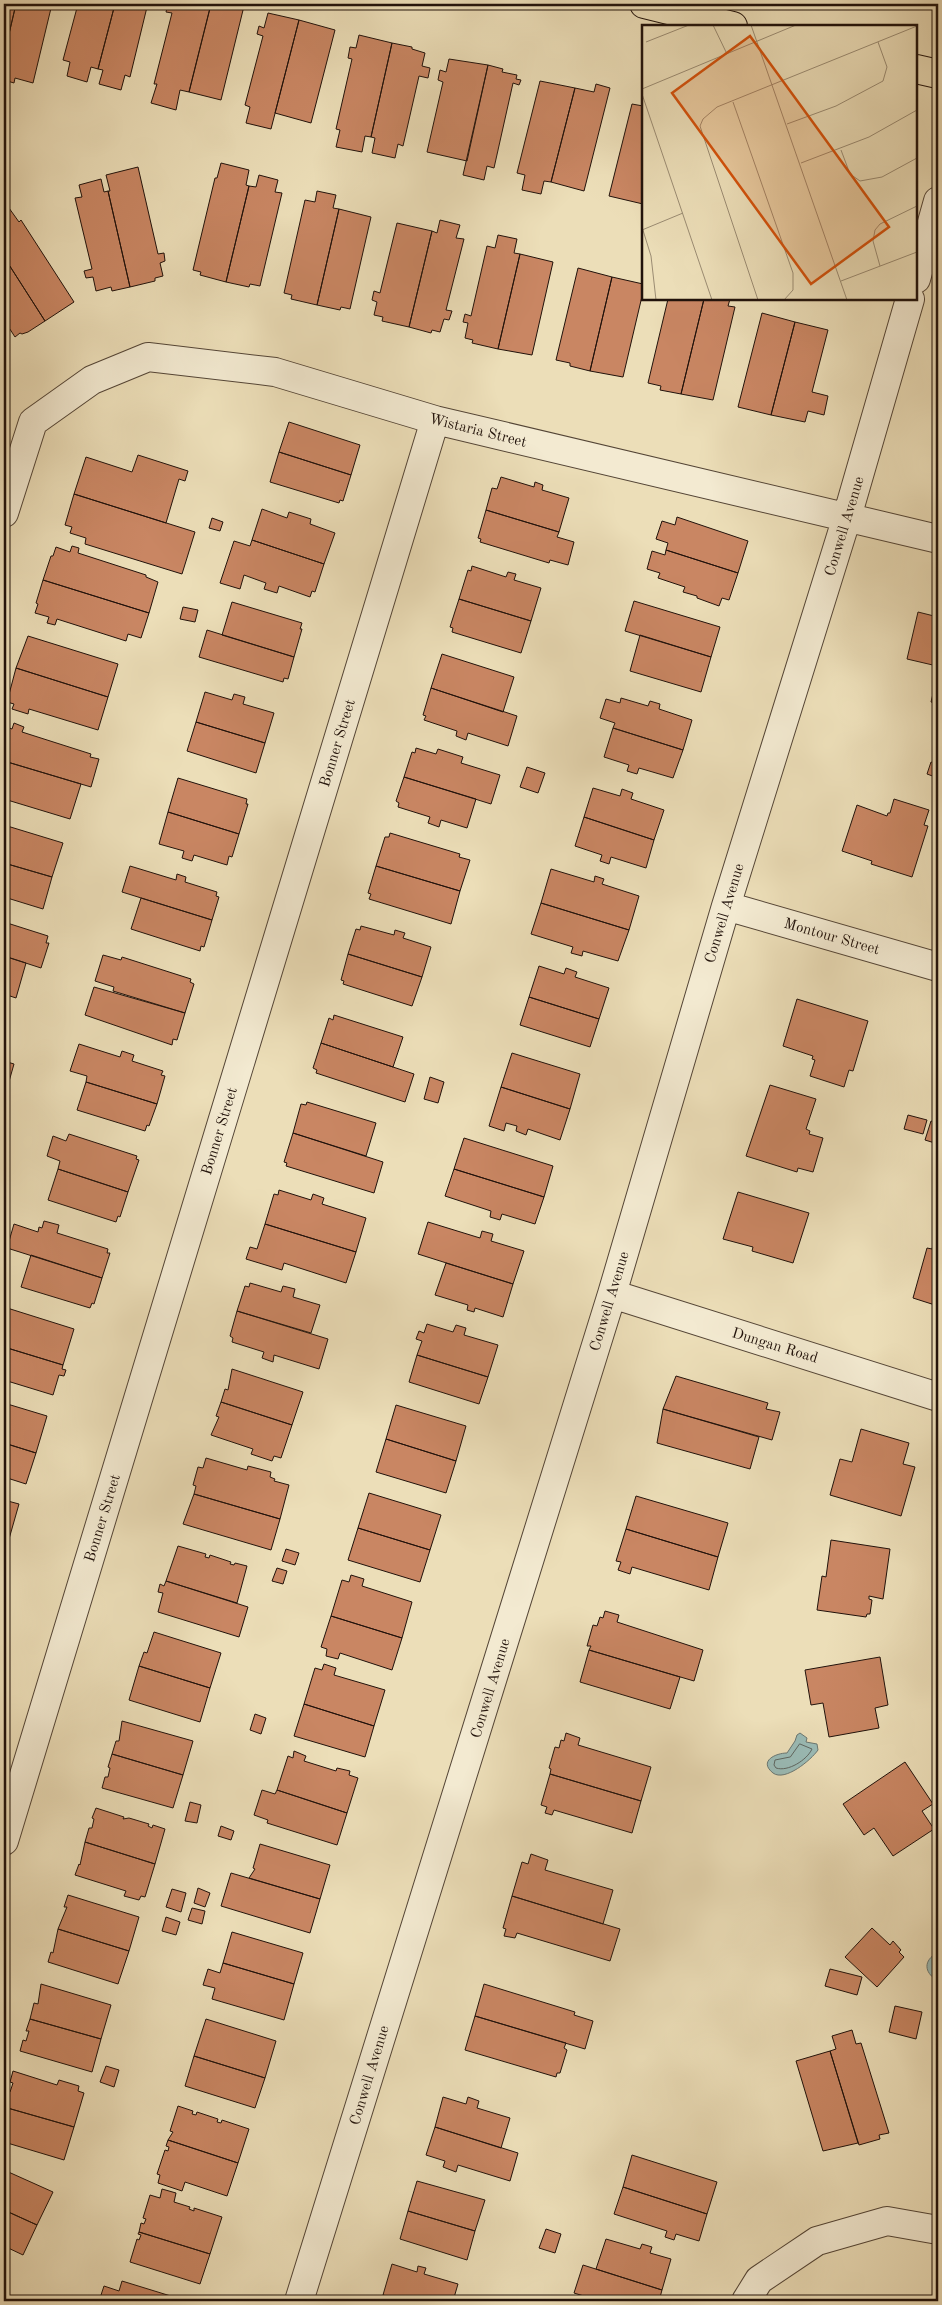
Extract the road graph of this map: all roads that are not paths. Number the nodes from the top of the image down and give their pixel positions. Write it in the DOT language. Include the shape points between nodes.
graph roads {
  1 [pos="650,4"];
  2 [pos="729,25"];
  3 [pos="917,69"];
  4 [pos="938,74"];
  5 [pos="938,201"];
  6 [pos="917,275"];
  7 [pos="910,300"];
  8 [pos="435,420"];
  9 [pos="4,513"];
  10 [pos="847,517"];
  11 [pos="938,539"];
  12 [pos="726,906"];
  13 [pos="938,967"];
  14 [pos="612,1294"];
  15 [pos="938,1397"];
  16 [pos="4,1841"];
  17 [pos="938,2230"];
  18 [pos="299,2301"];
  19 [pos="746,2301"];
  1 -- 2 [label="main road"];
  3 -- 4 [label="main road"];
  5 -- 6 [label="street"];
  7 -- 10 [label="street, Conwell Avenue"];
  8 -- 9 [label="street, Wistaria Street" via="276,372 148,357 92,380 33,422"];
  8 -- 10 [label="street, Wistaria Street"];
  8 -- 16 [label="street, Bonner Street"];
  10 -- 11 [label="street, Wistaria Street"];
  10 -- 12 [label="street, Conwell Avenue"];
  12 -- 13 [label="street, Montour Street"];
  12 -- 14 [label="street, Conwell Avenue"];
  14 -- 15 [label="street, Dungan Road"];
  14 -- 18 [label="street, Conwell Avenue"];
  17 -- 19 [label="street" via="887,2221 817,2241 759,2280"];
}
